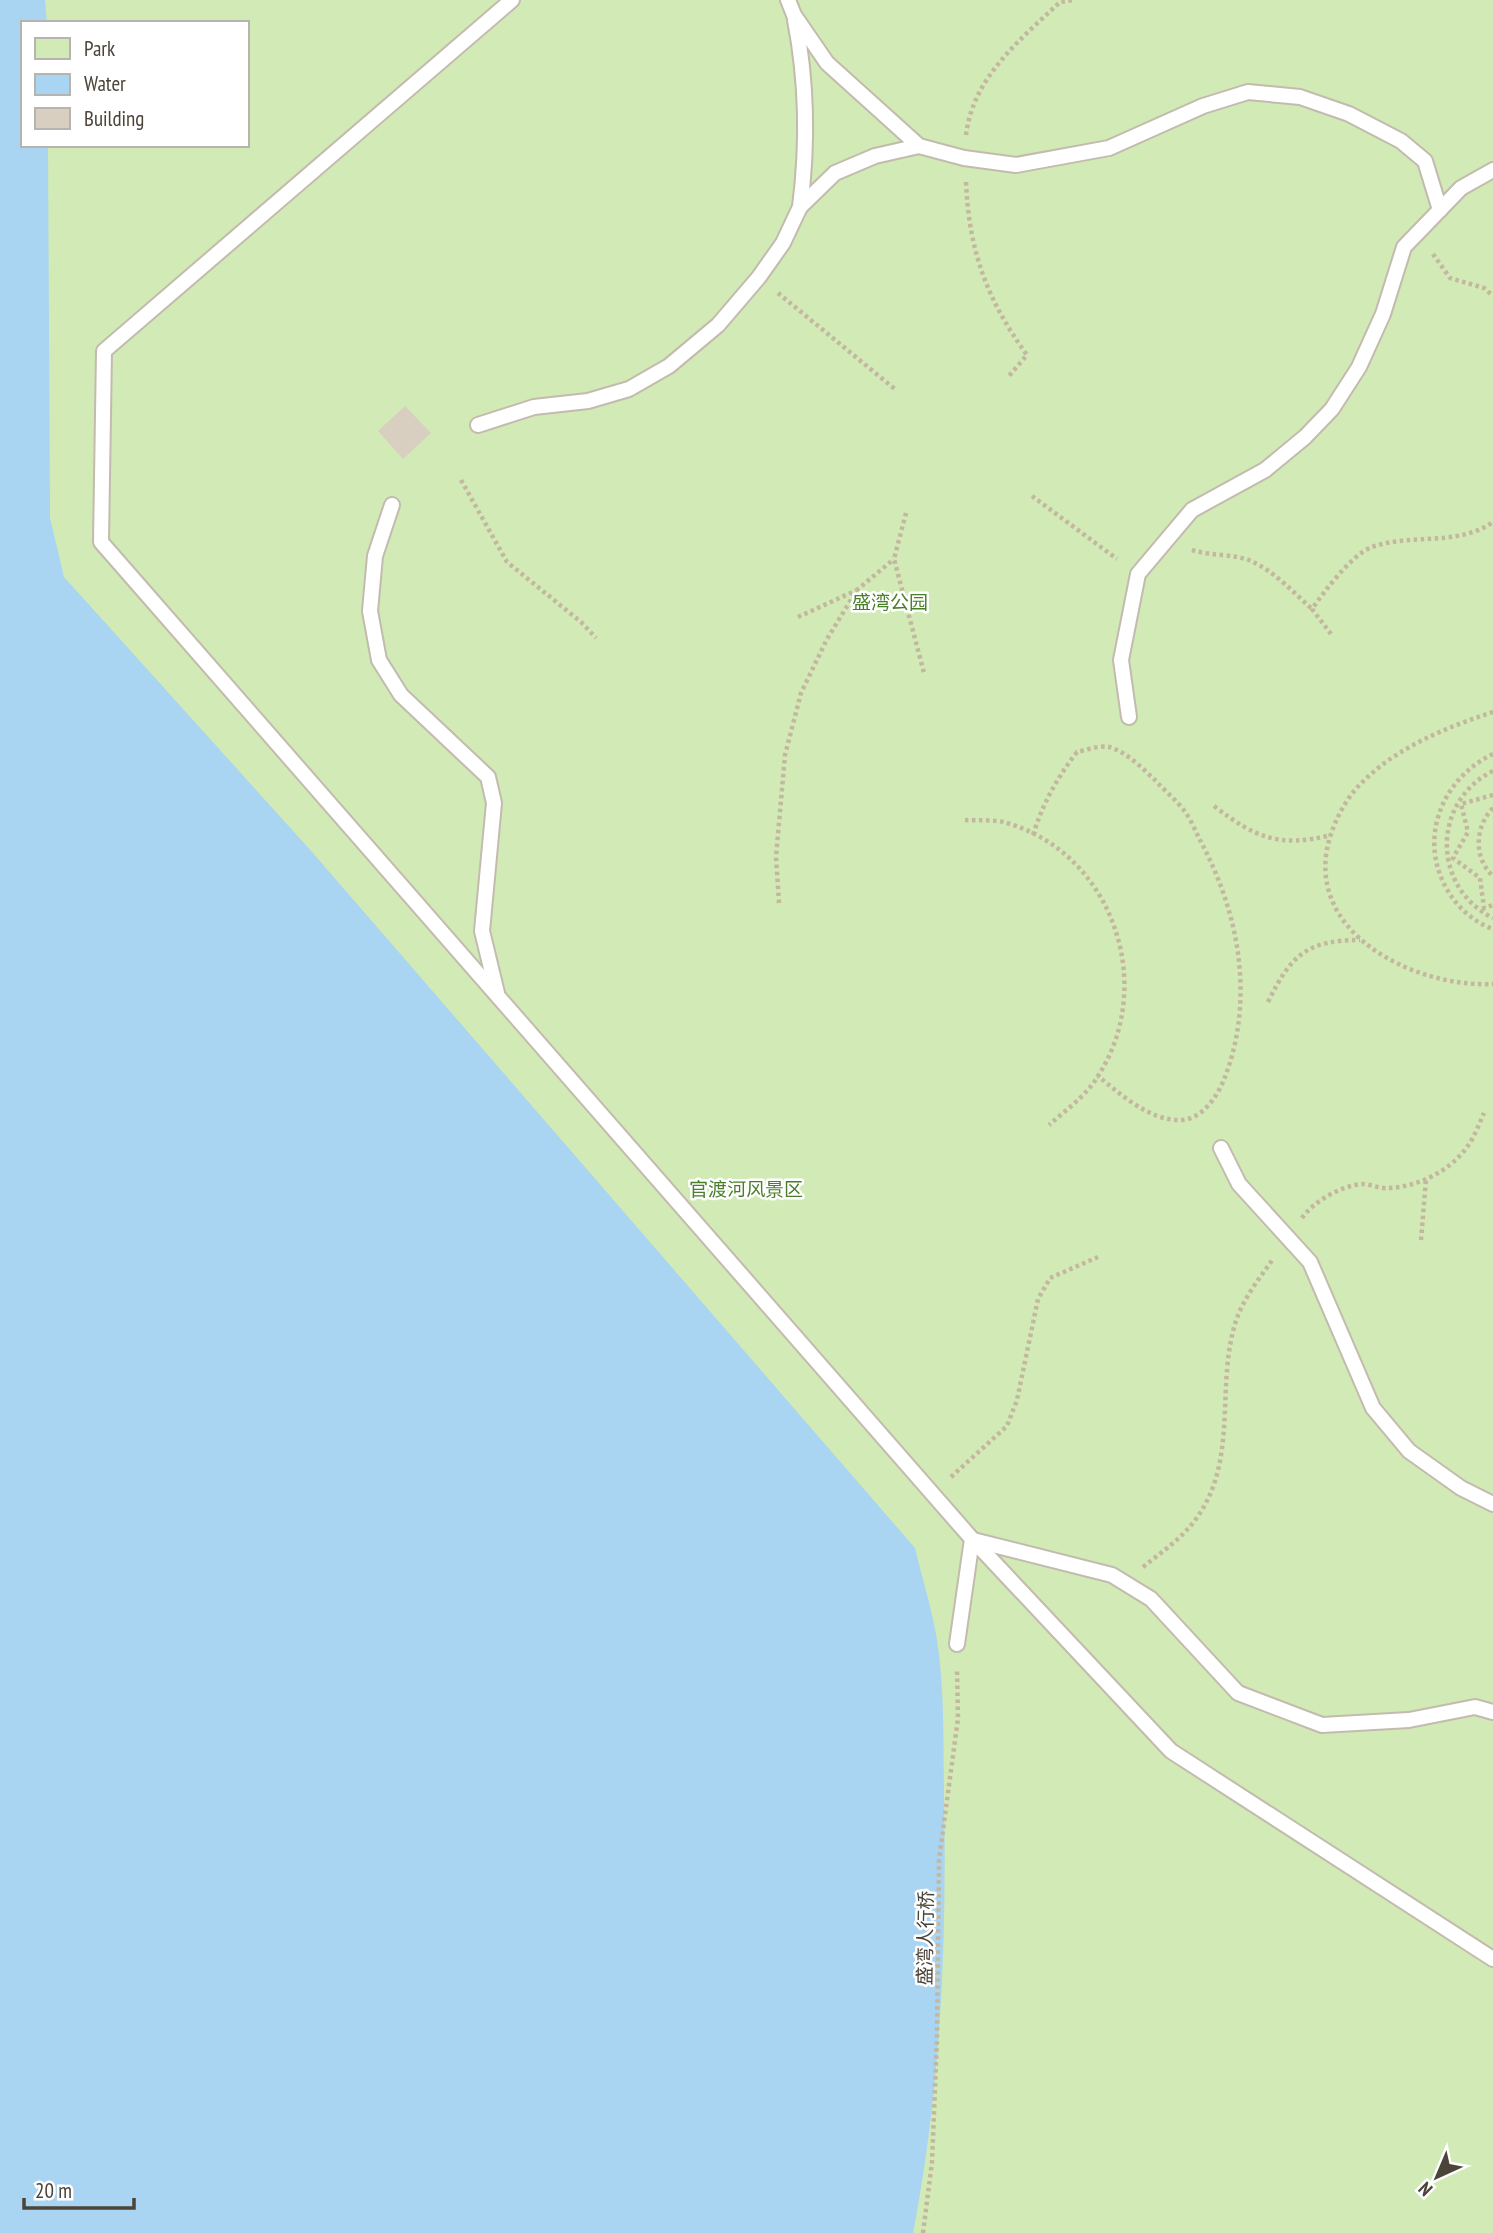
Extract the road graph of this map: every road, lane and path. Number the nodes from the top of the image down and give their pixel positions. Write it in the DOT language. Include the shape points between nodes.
graph roads {
  1 [pos="512,0"];
  2 [pos="788,0"];
  3 [pos="794,15"];
  4 [pos="919,146"];
  5 [pos="1493,170"];
  6 [pos="800,206"];
  7 [pos="1440,210"];
  8 [pos="1418,233"];
  9 [pos="759,277"];
  10 [pos="1493,296"];
  11 [pos="896,390"];
  12 [pos="478,425"];
  13 [pos="461,480"];
  14 [pos="1032,496"];
  15 [pos="392,505"];
  16 [pos="906,513"];
  17 [pos="1493,522"];
  18 [pos="1164,542"];
  19 [pos="894,559"];
  20 [pos="1138,574"];
  21 [pos="857,590"];
  22 [pos="1312,609"];
  23 [pos="797,617"];
  24 [pos="1331,634"];
  25 [pos="596,638"];
  26 [pos="924,673"];
  27 [pos="1493,712"];
  28 [pos="1129,717"];
  29 [pos="1493,754"];
  30 [pos="1493,771"];
  31 [pos="1493,795"];
  32 [pos="1214,806"];
  33 [pos="1493,808"];
  34 [pos="965,820"];
  35 [pos="1033,835"];
  36 [pos="1331,835"];
  37 [pos="1493,876"];
  38 [pos="779,903"];
  39 [pos="1493,905"];
  40 [pos="1493,918"];
  41 [pos="1493,929"];
  42 [pos="1360,940"];
  43 [pos="1493,984"];
  44 [pos="498,997"];
  45 [pos="1268,1002"];
  46 [pos="1098,1076"];
  47 [pos="1484,1113"];
  48 [pos="1049,1125"];
  49 [pos="1221,1148"];
  50 [pos="1426,1179"];
  51 [pos="1288,1238"];
  52 [pos="1420,1240"];
  53 [pos="1098,1257"];
  54 [pos="932,1494"];
  55 [pos="1493,1504"];
  56 [pos="972,1539"];
  57 [pos="1124,1583"];
  58 [pos="957,1644"];
  59 [pos="1493,1712"];
  60 [pos="1493,1959"];
  61 [pos="923,2233"];
  1 -- 44 [label="lane" via="104,351 101,542"];
  2 -- 3 [label="lane"];
  3 -- 4 [label="lane" via="827,62"];
  3 -- 6 [label="lane" via="805,109 806,164"];
  4 -- 6 [label="lane" via="875,156 835,173"];
  4 -- 7 [label="lane" via="1016,165 1109,148 1203,106 1248,92 1300,97 1349,114 1401,141 1425,161"];
  5 -- 7 [label="lane" via="1461,188"];
  6 -- 9 [label="lane" via="783,243"];
  7 -- 8 [label="lane"];
  8 -- 10 [label="path" via="1450,278 1484,288"];
  8 -- 18 [label="lane" via="1405,247 1359,367 1332,410 1265,470 1192,510"];
  9 -- 11 [label="path"];
  9 -- 12 [label="lane" via="718,325 669,366 629,389 588,401 534,407"];
  13 -- 25 [label="path" via="507,562"];
  14 -- 20 [label="path"];
  15 -- 44 [label="lane" via="375,556 370,611 379,660 401,695 488,777 494,803 482,931"];
  16 -- 19 [label="path"];
  17 -- 22 [label="path" via="1482,530 1447,539 1370,547 1330,582"];
  18 -- 20 [label="lane"];
  18 -- 22 [label="path" via="1211,556 1250,560"];
  19 -- 21 [label="path"];
  19 -- 26 [label="path"];
  20 -- 28 [label="lane" via="1121,660"];
  21 -- 23 [label="path"];
  21 -- 38 [label="path" via="801,692 785,755 776,858"];
  22 -- 24 [label="path"];
  27 -- 36 [label="path" via="1457,724 1379,766 1353,792"];
  29 -- 41 [label="path" via="1456,779 1440,805 1433,833 1444,887 1461,909"];
  30 -- 40 [label="path" via="1460,797 1448,822 1446,850 1452,877 1468,900"];
  31 -- 39 [label="path" via="1461,804 1468,832 1453,858 1480,878 1484,908"];
  32 -- 36 [label="path" via="1244,829 1274,840 1300,842"];
  33 -- 37 [label="path" via="1481,825 1478,841 1480,857"];
  34 -- 35 [label="path" via="1006,822"];
  35 -- 46 [label="path" via="1084,870 1113,918 1125,959 1118,1035"];
  35 -- 46 [label="path" via="1042,808 1077,752 1108,747 1134,761 1184,809 1217,875 1227,908 1240,962 1241,1008 1236,1040 1217,1097 1183,1120 1169,1118 1144,1110"];
  36 -- 42 [label="path" via="1325,853 1325,883 1341,916"];
  42 -- 43 [label="path" via="1379,955 1432,979"];
  42 -- 45 [label="path" via="1330,940 1303,951 1283,971"];
  44 -- 54 [label="lane"];
  46 -- 48 [label="path"];
  47 -- 50 [label="path" via="1468,1147 1446,1169"];
  49 -- 51 [label="lane" via="1239,1184"];
  50 -- 51 [label="path" via="1387,1189 1362,1184 1330,1195 1307,1209"];
  50 -- 52 [label="path"];
  51 -- 55 [label="lane" via="1310,1262 1373,1408 1409,1451 1461,1488"];
  51 -- 57 [label="path" via="1235,1321 1223,1455 1215,1483 1198,1516 1177,1540"];
  53 -- 54 [label="path" via="1050,1278 1038,1299 1017,1400 1007,1426"];
  54 -- 56 [label="lane"];
  56 -- 57 [label="lane"];
  56 -- 58 [label="lane"];
  56 -- 60 [label="lane" via="1171,1752"];
  57 -- 59 [label="lane" via="1151,1599 1238,1693 1322,1725 1409,1720 1475,1707"];
  58 -- 61 [label="path, 盛湾人行桥" via="958,1718 939,1860 932,2162"];
}
